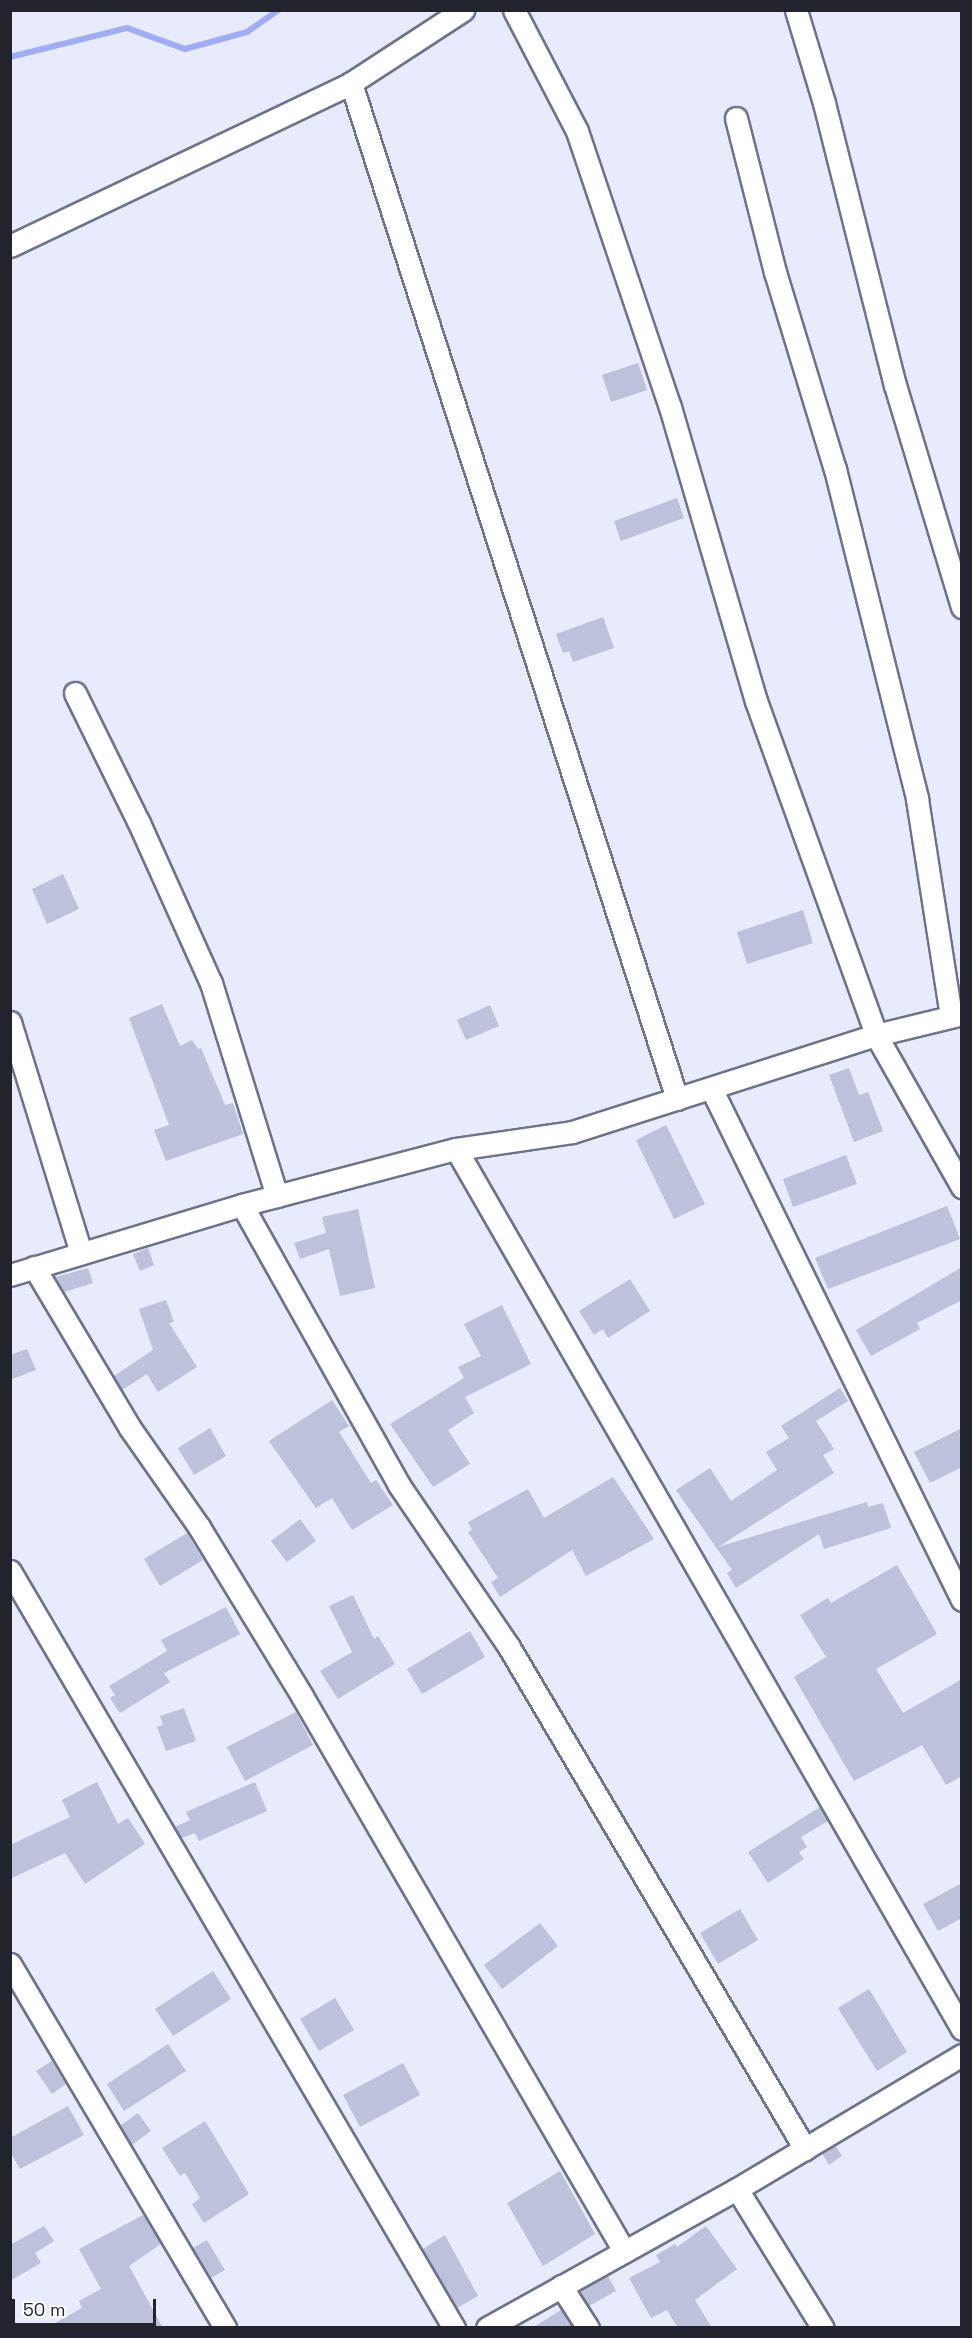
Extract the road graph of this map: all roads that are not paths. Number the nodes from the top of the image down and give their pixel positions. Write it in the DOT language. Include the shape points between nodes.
graph roads {
  1 [pos="463,10"];
  2 [pos="514,10"];
  3 [pos="796,10"];
  4 [pos="351,83"];
  5 [pos="736,118"];
  6 [pos="10,246"];
  7 [pos="962,607"];
  8 [pos="75,693"];
  9 [pos="956,1015"];
  10 [pos="10,1022"];
  11 [pos="876,1035"];
  12 [pos="711,1088"];
  13 [pos="677,1099"];
  14 [pos="456,1149"];
  15 [pos="962,1187"];
  16 [pos="277,1196"];
  17 [pos="242,1205"];
  18 [pos="81,1253"];
  19 [pos="34,1267"];
  20 [pos="10,1275"];
  21 [pos="10,1571"];
  22 [pos="962,1600"];
  23 [pos="10,1964"];
  24 [pos="962,2029"];
  25 [pos="962,2055"];
  26 [pos="805,2149"];
  27 [pos="737,2189"];
  28 [pos="624,2252"];
  29 [pos="561,2286"];
  30 [pos="225,2328"];
  31 [pos="454,2328"];
  32 [pos="487,2328"];
  33 [pos="588,2328"];
  34 [pos="823,2328"];
  1 -- 4 [label="street"];
  2 -- 11 [label="street" via="577,131 670,407 756,701"];
  3 -- 7 [label="street" via="824,103 895,385"];
  4 -- 6 [label="street"];
  4 -- 13 [label="street"];
  5 -- 9 [label="street" via="775,272 835,469 915,788"];
  8 -- 16 [label="street" via="211,983"];
  9 -- 11 [label="street"];
  10 -- 18 [label="street"];
  11 -- 12 [label="street"];
  11 -- 15 [label="street"];
  12 -- 13 [label="street"];
  12 -- 22 [label="street"];
  13 -- 14 [label="street" via="572,1132"];
  14 -- 16 [label="street"];
  14 -- 24 [label="street"];
  16 -- 17 [label="street"];
  17 -- 18 [label="street"];
  17 -- 26 [label="street" via="399,1485 509,1647"];
  18 -- 19 [label="street"];
  19 -- 20 [label="street"];
  19 -- 28 [label="street" via="130,1428 199,1527 302,1696"];
  21 -- 31 [label="street"];
  23 -- 30 [label="street"];
  25 -- 26 [label="street"];
  26 -- 27 [label="street"];
  27 -- 28 [label="street"];
  27 -- 34 [label="street"];
  28 -- 29 [label="street"];
  29 -- 32 [label="street"];
  29 -- 33 [label="street"];
}
